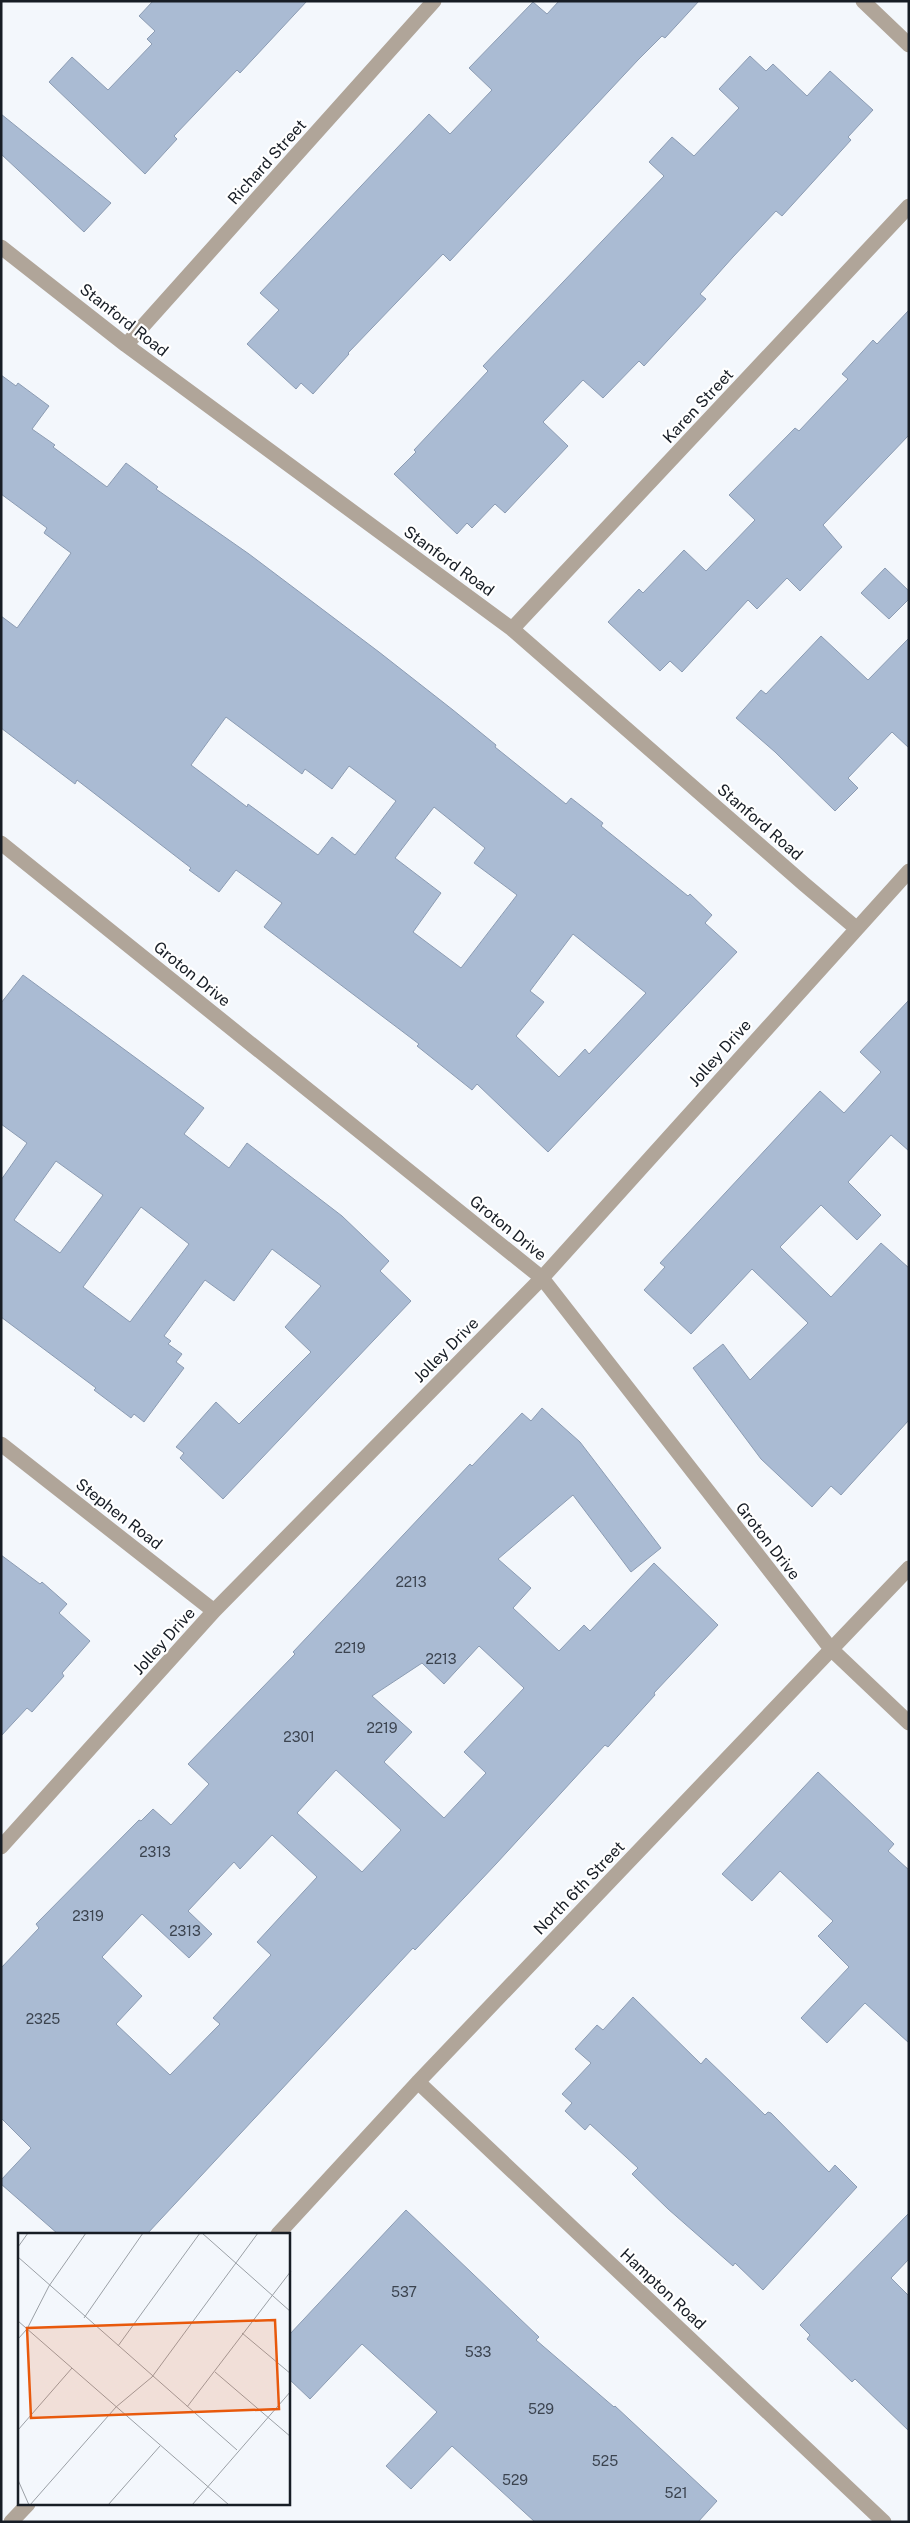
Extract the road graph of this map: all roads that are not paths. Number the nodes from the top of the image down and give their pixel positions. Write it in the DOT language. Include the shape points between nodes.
graph roads {
  1 [pos="434,1"];
  2 [pos="863,1"];
  3 [pos="909,45"];
  4 [pos="909,206"];
  5 [pos="1,246"];
  6 [pos="126,346"];
  7 [pos="512,629"];
  8 [pos="1,842"];
  9 [pos="909,871"];
  10 [pos="856,928"];
  11 [pos="542,1278"];
  12 [pos="1,1444"];
  13 [pos="909,1568"];
  14 [pos="214,1611"];
  15 [pos="830,1649"];
  16 [pos="909,1723"];
  17 [pos="1,1847"];
  18 [pos="418,2082"];
  19 [pos="279,2233"];
  20 [pos="26,2506"];
  21 [pos="11,2522"];
  22 [pos="884,2522"];
  1 -- 6 [label="street, Richard Street"];
  2 -- 3 [label="street"];
  4 -- 7 [label="street, Karen Street"];
  5 -- 6 [label="street, Stanford Road"];
  6 -- 7 [label="street, Stanford Road"];
  7 -- 10 [label="street, Stanford Road"];
  8 -- 11 [label="street, Groton Drive"];
  9 -- 10 [label="street, Jolley Drive"];
  10 -- 11 [label="street, Jolley Drive"];
  11 -- 14 [label="street, Jolley Drive"];
  11 -- 15 [label="street, Groton Drive"];
  12 -- 14 [label="street, Stephen Road"];
  13 -- 15 [label="street, North 6th Street"];
  14 -- 17 [label="street, Jolley Drive"];
  15 -- 16 [label="street, Groton Drive"];
  15 -- 18 [label="street, North 6th Street"];
  18 -- 19 [label="street, North 6th Street"];
  18 -- 22 [label="street, Hampton Road"];
  20 -- 21 [label="street"];
}
